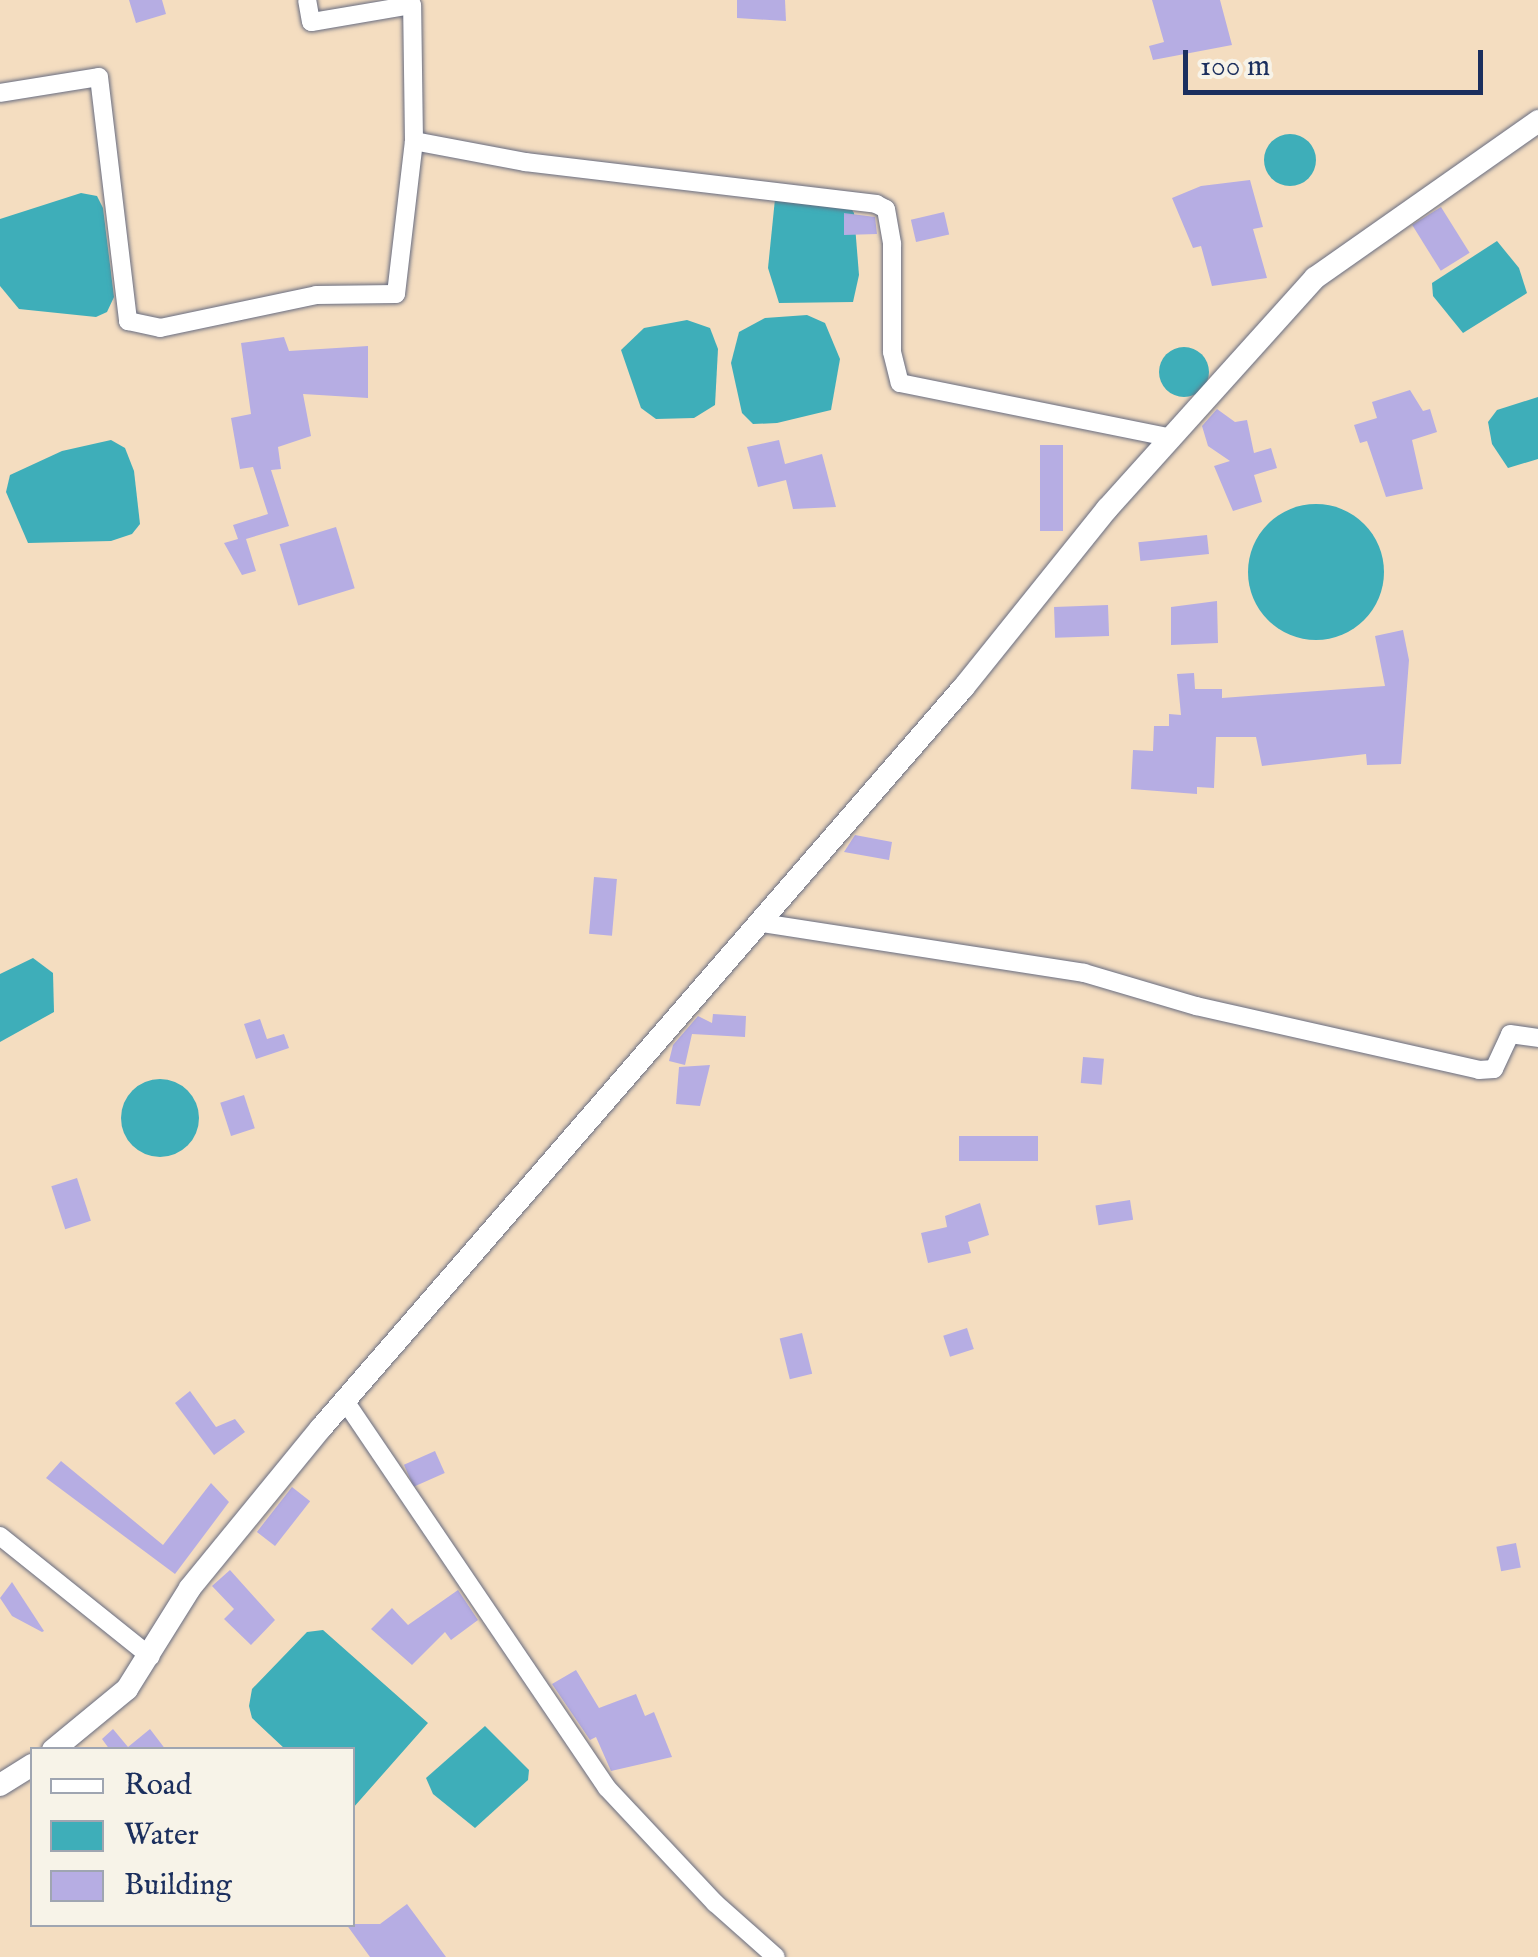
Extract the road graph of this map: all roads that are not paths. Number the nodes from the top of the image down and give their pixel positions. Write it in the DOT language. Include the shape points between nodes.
graph roads {
  1 [pos="306,0"];
  2 [pos="0,93"];
  3 [pos="1538,121"];
  4 [pos="414,140"];
  5 [pos="1173,438"];
  6 [pos="762,922"];
  7 [pos="1538,1038"];
  8 [pos="345,1402"];
  9 [pos="0,1536"];
  10 [pos="151,1657"];
  11 [pos="57,1747"];
  12 [pos="30,1766"];
  13 [pos="0,1786"];
  14 [pos="776,1957"];
  1 -- 4 [label="street" via="312,22 412,5"];
  2 -- 4 [label="street" via="99,77 128,321 160,328 316,295 396,294"];
  3 -- 5 [label="street" via="1315,278"];
  4 -- 5 [label="street" via="525,162 876,204 886,210 892,244 892,352 900,383"];
  5 -- 6 [label="street"];
  6 -- 7 [label="street" via="1084,973 1196,1006 1478,1070 1494,1069 1510,1034"];
  6 -- 8 [label="street"];
  8 -- 10 [label="street" via="190,1588"];
  8 -- 14 [label="street" via="607,1788"];
  9 -- 10 [label="street"];
  10 -- 11 [label="street" via="127,1689"];
  12 -- 13 [label="street"];
}
